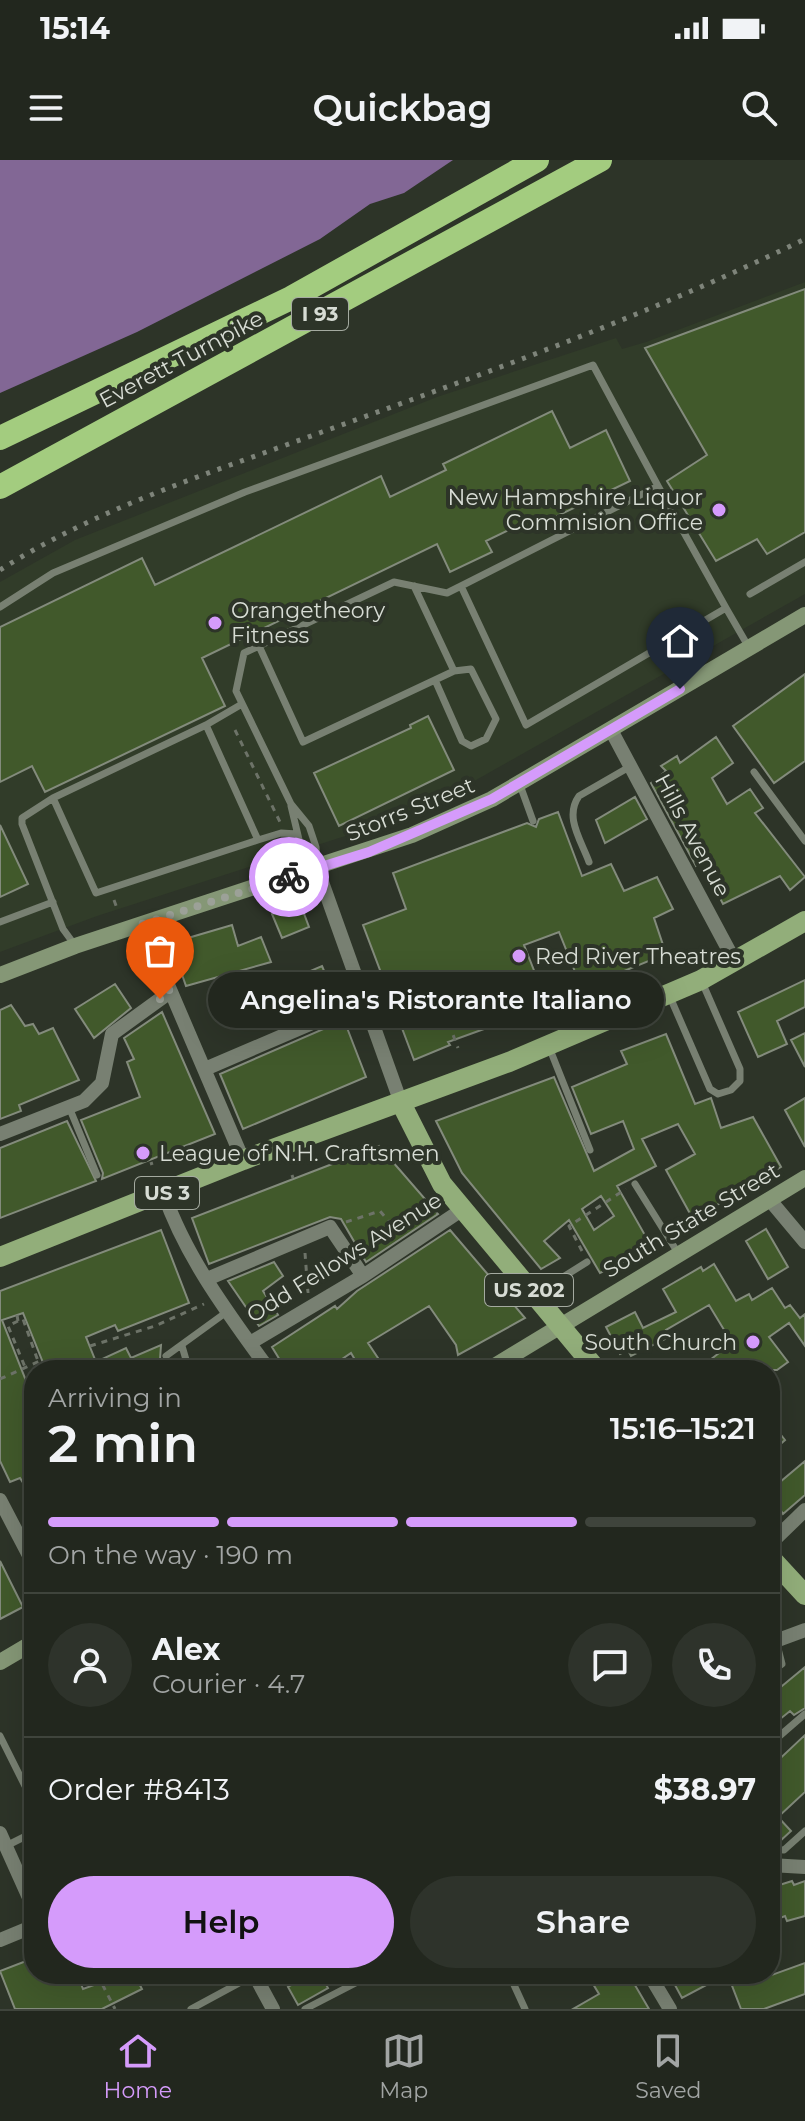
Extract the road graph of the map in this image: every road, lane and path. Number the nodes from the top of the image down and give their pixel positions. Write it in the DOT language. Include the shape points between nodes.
graph roads {
  1 [pos="537,160"];
  2 [pos="600,160"];
  3 [pos="0,438"];
  4 [pos="0,485"];
  5 [pos="658,486"];
  6 [pos="805,562"];
  7 [pos="414,586"];
  8 [pos="461,586"];
  9 [pos="750,594"];
  10 [pos="0,607"];
  11 [pos="726,608"];
  12 [pos="805,615"];
  13 [pos="259,646"];
  14 [pos="749,648"];
  15 [pos="454,671"];
  16 [pos="435,680"];
  17 [pos="242,704"];
  18 [pos="206,725"];
  19 [pos="235,730"];
  20 [pos="611,730"];
  21 [pos="631,766"];
  22 [pos="754,772"];
  23 [pos="519,783"];
  24 [pos="53,798"];
  25 [pos="291,804"];
  26 [pos="533,821"];
  27 [pos="280,822"];
  28 [pos="297,834"];
  29 [pos="258,840"];
  30 [pos="805,841"];
  31 [pos="589,862"];
  32 [pos="317,868"];
  33 [pos="53,902"];
  34 [pos="0,922"];
  35 [pos="142,924"];
  36 [pos="803,928"];
  37 [pos="75,946"];
  38 [pos="735,962"];
  39 [pos="0,975"];
  40 [pos="432,979"];
  41 [pos="701,980"];
  42 [pos="170,992"];
  43 [pos="669,995"];
  44 [pos="366,1000"];
  45 [pos="549,1045"];
  46 [pos="458,1048"];
  47 [pos="205,1069"];
  48 [pos="401,1103"];
  49 [pos="69,1107"];
  50 [pos="0,1134"];
  51 [pos="590,1150"];
  52 [pos="243,1160"];
  53 [pos="97,1175"];
  54 [pos="805,1178"];
  55 [pos="635,1184"];
  56 [pos="164,1194"];
  57 [pos="769,1199"];
  58 [pos="463,1209"];
  59 [pos="330,1227"];
  60 [pos="301,1239"];
  61 [pos="805,1242"];
  62 [pos="409,1245"];
  63 [pos="678,1253"];
  64 [pos="0,1257"];
  65 [pos="587,1262"];
  66 [pos="363,1276"];
  67 [pos="207,1279"];
  68 [pos="534,1296"];
  69 [pos="208,1303"];
  70 [pos="307,1308"];
  71 [pos="228,1311"];
  72 [pos="17,1315"];
  73 [pos="18,1321"];
  74 [pos="559,1325"];
  75 [pos="250,1343"];
  76 [pos="90,1346"];
  77 [pos="182,1346"];
  78 [pos="166,1356"];
  79 [pos="40,1360"];
  80 [pos="186,1360"];
  81 [pos="262,1360"];
  82 [pos="504,1360"];
  83 [pos="589,1360"];
  84 [pos="24,1365"];
  85 [pos="24,1367"];
  86 [pos="0,1379"];
  87 [pos="0,1500"];
  88 [pos="805,1510"];
  89 [pos="780,1534"];
  90 [pos="24,1546"];
  91 [pos="780,1568"];
  92 [pos="805,1595"];
  93 [pos="805,1630"];
  94 [pos="780,1639"];
  95 [pos="24,1648"];
  96 [pos="0,1662"];
  97 [pos="805,1714"];
  98 [pos="0,1736"];
  99 [pos="780,1736"];
  100 [pos="24,1784"];
  101 [pos="805,1831"];
  102 [pos="24,1835"];
  103 [pos="3,1840"];
  104 [pos="780,1850"];
  105 [pos="780,1866"];
  106 [pos="805,1867"];
  107 [pos="24,1887"];
  108 [pos="24,1930"];
  109 [pos="0,1940"];
  110 [pos="102,1984"];
  111 [pos="236,1984"];
  112 [pos="259,1984"];
  113 [pos="354,1984"];
  114 [pos="514,1984"];
  115 [pos="655,1984"];
  116 [pos="115,2009"];
  117 [pos="191,2009"];
  118 [pos="273,2009"];
  119 [pos="305,2009"];
  120 [pos="525,2009"];
  121 [pos="670,2009"];
  1 -- 3 [label="highway, Everett Turnpike / I 93" via="291,298"];
  2 -- 4 [label="highway, Everett Turnpike / I 93"];
  5 -- 8 [label="lane"];
  5 -- 10 [label="lane" via="593,365 245,492 53,573"];
  5 -- 11 [label="lane"];
  6 -- 9 [label="lane"];
  7 -- 8 [label="lane" via="447,593"];
  7 -- 13 [label="lane" via="394,582"];
  7 -- 15 [label="lane"];
  8 -- 11 [label="lane" via="526,725"];
  11 -- 14 [label="lane"];
  12 -- 14 [label="street, Storrs Street"];
  13 -- 16 [label="lane" via="303,742"];
  13 -- 17 [label="lane" via="244,653 236,691"];
  14 -- 20 [label="street, Storrs Street"];
  15 -- 16 [label="lane"];
  15 -- 16 [label="lane" via="471,669 496,719 486,739 471,746 462,741"];
  17 -- 18 [label="lane"];
  17 -- 25 [label="lane"];
  18 -- 24 [label="lane"];
  18 -- 29 [label="lane"];
  19 -- 27 [label="path"];
  20 -- 21 [label="street, Hills Avenue"];
  20 -- 23 [label="street, Storrs Street"];
  21 -- 31 [label="lane" via="573,804 572,817"];
  21 -- 38 [label="street, Hills Avenue"];
  22 -- 30 [label="lane"];
  23 -- 26 [label="lane"];
  23 -- 32 [label="street, Storrs Street" via="412,835"];
  24 -- 29 [label="lane" via="96,893"];
  24 -- 33 [label="lane" via="22,818"];
  25 -- 28 [label="lane"];
  25 -- 32 [label="lane" via="309,826"];
  28 -- 29 [label="lane"];
  28 -- 32 [label="lane" via="302,852"];
  32 -- 35 [label="street, Storrs Street"];
  32 -- 44 [label="street"];
  33 -- 34 [label="lane"];
  33 -- 37 [label="lane"];
  35 -- 37 [label="street, Storrs Street"];
  35 -- 42 [label="street"];
  36 -- 38 [label="main road, US 3"];
  37 -- 39 [label="street, Storrs Street"];
  38 -- 41 [label="main road, US 3"];
  40 -- 46 [label="path"];
  41 -- 43 [label="main road, US 3"];
  41 -- 43 [label="lane" via="740,1069 740,1081 731,1090 718,1094 710,1089"];
  42 -- 47 [label="street"];
  42 -- 49 [label="street" via="112,1034 102,1083"];
  43 -- 45 [label="main road, US 3"];
  44 -- 47 [label="street"];
  44 -- 48 [label="street"];
  45 -- 48 [label="main road, US 3"];
  45 -- 51 [label="lane"];
  47 -- 52 [label="street"];
  48 -- 52 [label="main road, US 3"];
  48 -- 58 [label="main road, US 202" via="426,1157"];
  49 -- 50 [label="street"];
  49 -- 53 [label="lane"];
  52 -- 56 [label="main road, US 3"];
  54 -- 57 [label="street, South State Street"];
  55 -- 63 [label="lane"];
  55 -- 65 [label="path" via="569,1226"];
  56 -- 64 [label="main road, US 3"];
  56 -- 67 [label="street"];
  57 -- 61 [label="street"];
  57 -- 63 [label="street, South State Street"];
  58 -- 62 [label="street, Odd Fellows Avenue"];
  58 -- 68 [label="main road, US 202"];
  59 -- 60 [label="street"];
  59 -- 62 [label="path" via="380,1211"];
  59 -- 66 [label="street"];
  60 -- 67 [label="street"];
  60 -- 70 [label="path" via="309,1274"];
  62 -- 66 [label="street, Odd Fellows Avenue"];
  63 -- 74 [label="street, South State Street"];
  65 -- 68 [label="lane"];
  66 -- 70 [label="street, Odd Fellows Avenue"];
  67 -- 71 [label="street"];
  68 -- 74 [label="main road, US 202"];
  69 -- 76 [label="path"];
  70 -- 75 [label="street, Odd Fellows Avenue"];
  71 -- 75 [label="street"];
  71 -- 77 [label="lane"];
  72 -- 73 [label="path"];
  73 -- 79 [label="path" via="23,1319"];
  73 -- 84 [label="path" via="8,1326"];
  74 -- 82 [label="street, South State Street"];
  74 -- 83 [label="main road, US 202"];
  75 -- 81 [label="street"];
  77 -- 78 [label="lane"];
  77 -- 80 [label="lane"];
  85 -- 86 [label="path"];
  87 -- 90 [label="street"];
  88 -- 89 [label="street"];
  91 -- 92 [label="main road"];
  93 -- 94 [label="street"];
  95 -- 96 [label="street"];
  97 -- 99 [label="lane"];
  98 -- 100 [label="lane"];
  101 -- 104 [label="lane"];
  102 -- 103 [label="lane"];
  103 -- 107 [label="street"];
  105 -- 106 [label="street"];
  108 -- 109 [label="street"];
  110 -- 116 [label="path"];
  111 -- 117 [label="lane"];
  112 -- 118 [label="street"];
  113 -- 119 [label="lane"];
  114 -- 120 [label="lane"];
  115 -- 121 [label="street"];
}
